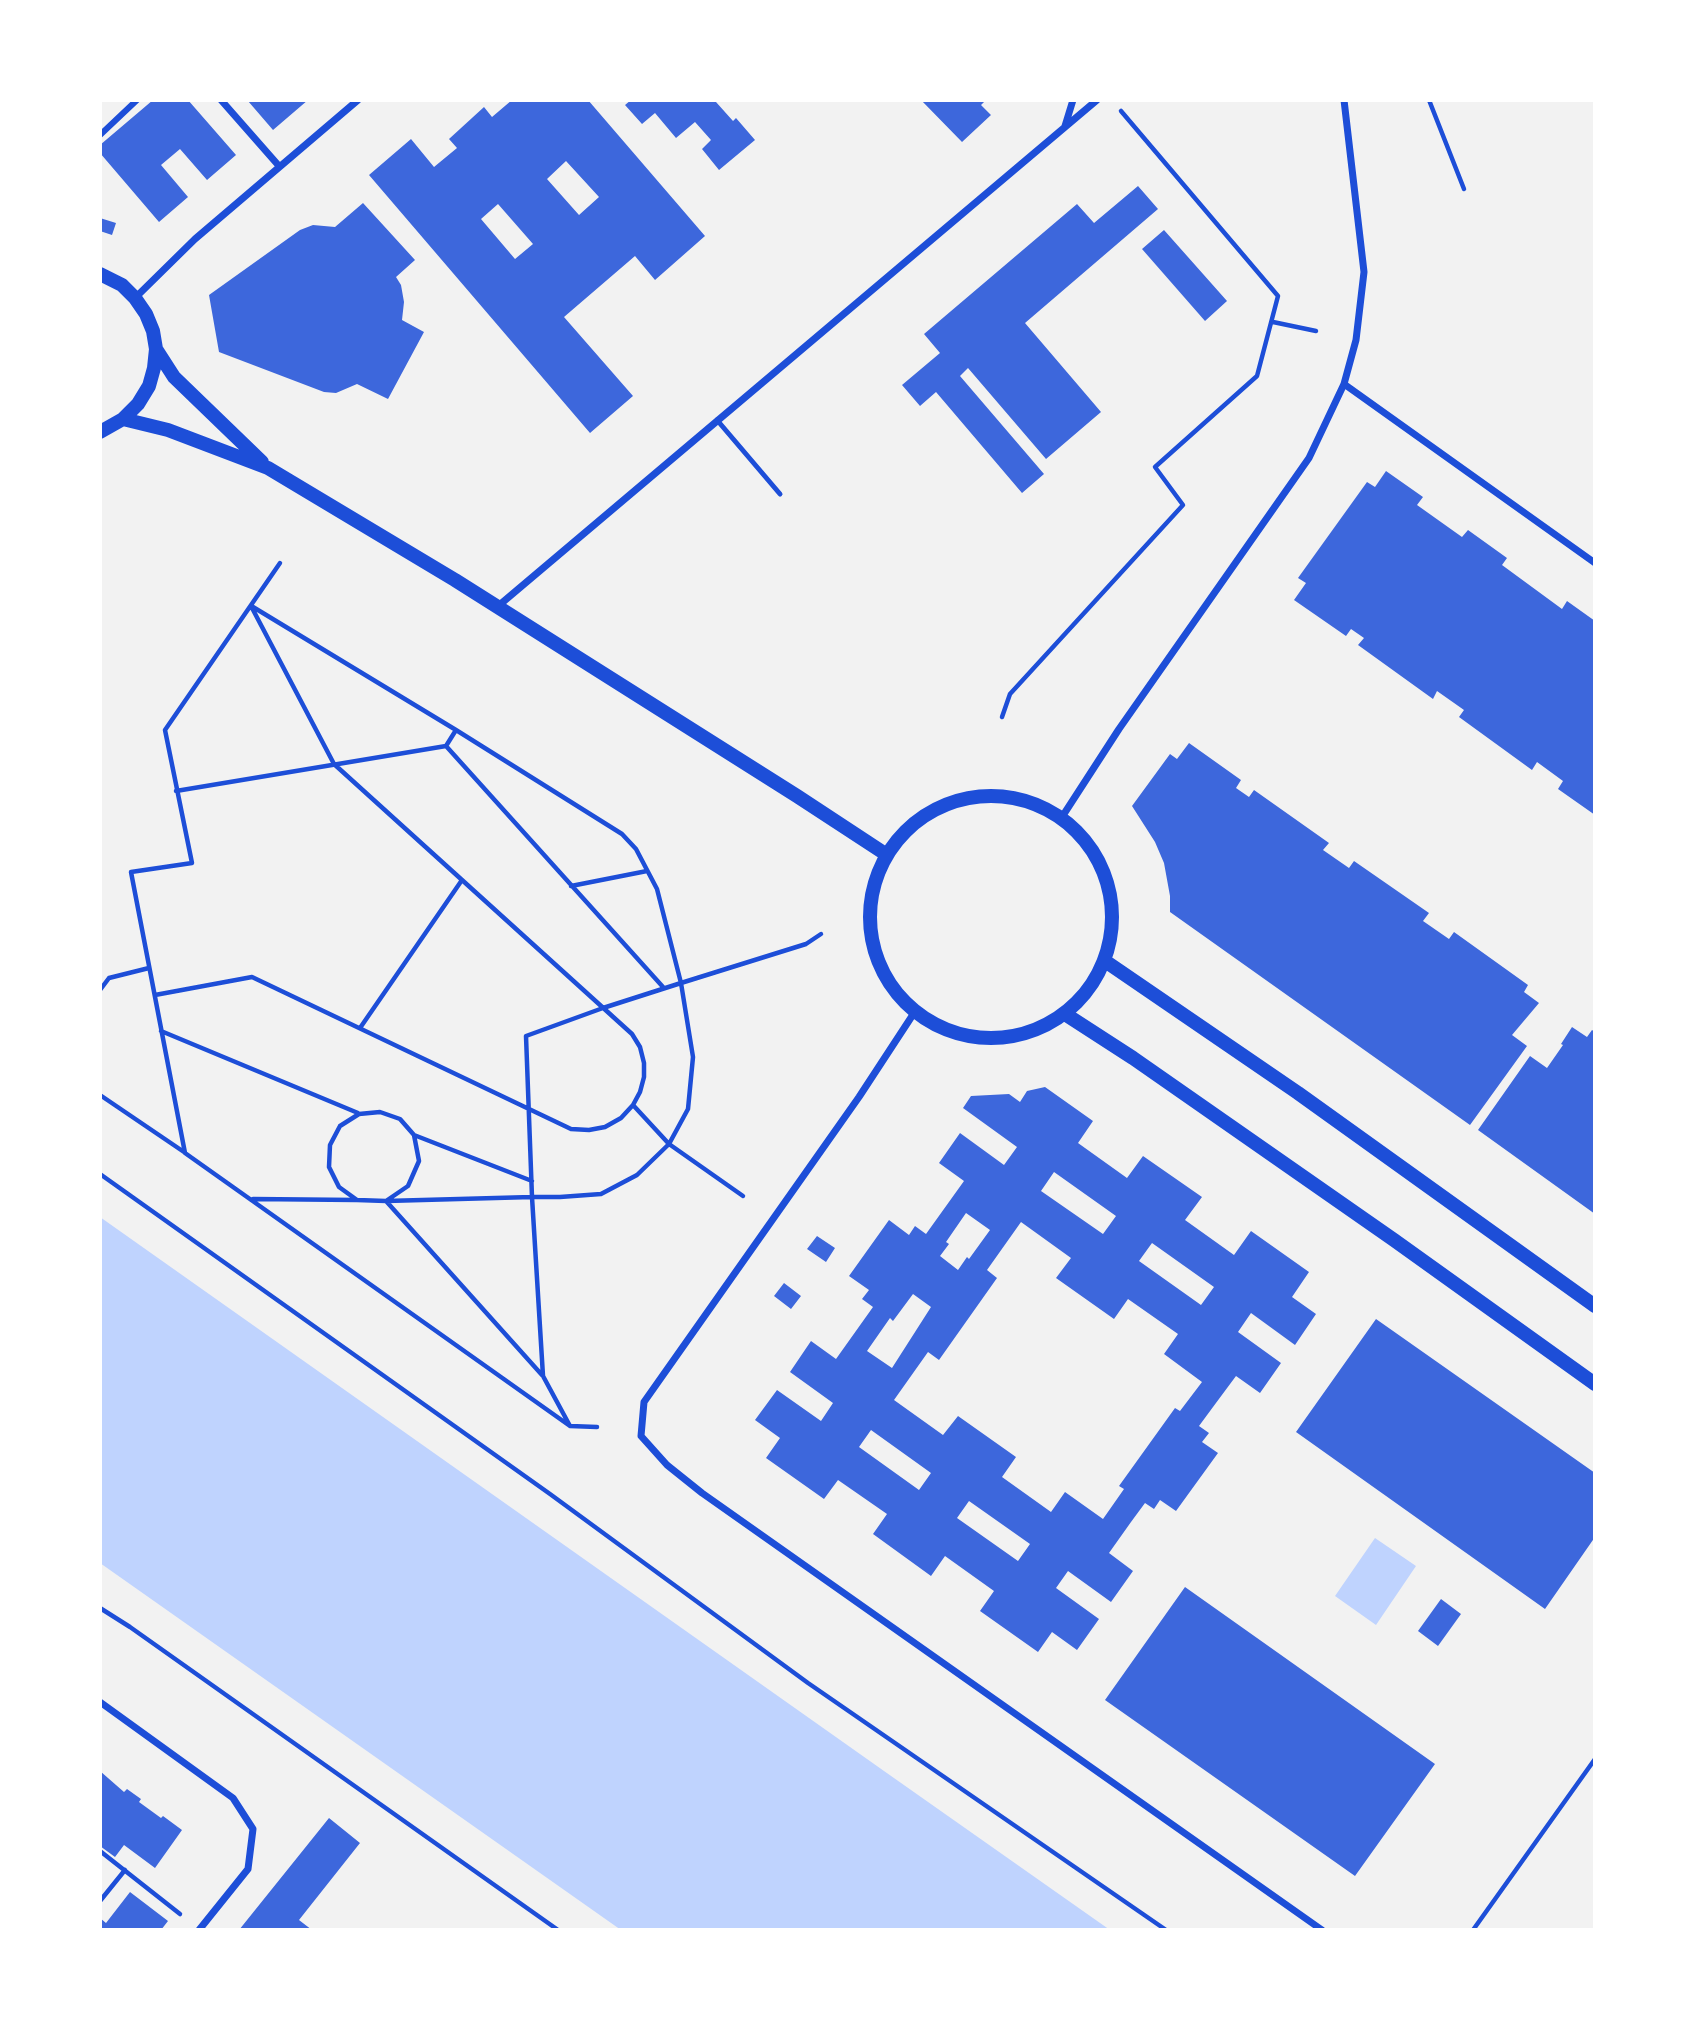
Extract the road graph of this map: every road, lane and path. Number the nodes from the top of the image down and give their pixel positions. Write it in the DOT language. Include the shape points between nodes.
graph roads {
  1 [pos="137,100"];
  2 [pos="220,100"];
  3 [pos="358,100"];
  4 [pos="1073,100"];
  5 [pos="1097,100"];
  6 [pos="1344,100"];
  7 [pos="1429,100"];
  8 [pos="1121,111"];
  9 [pos="1065,126"];
  10 [pos="100,135"];
  11 [pos="279,166"];
  12 [pos="1464,189"];
  13 [pos="100,274"];
  14 [pos="135,298"];
  15 [pos="1272,322"];
  16 [pos="1316,331"];
  17 [pos="156,349"];
  18 [pos="1344,384"];
  19 [pos="123,419"];
  20 [pos="717,420"];
  21 [pos="100,432"];
  22 [pos="268,468"];
  23 [pos="780,494"];
  24 [pos="280,563"];
  25 [pos="1595,563"];
  26 [pos="251,606"];
  27 [pos="496,607"];
  28 [pos="1002,717"];
  29 [pos="456,730"];
  30 [pos="446,746"];
  31 [pos="334,764"];
  32 [pos="176,792"];
  33 [pos="1062,817"];
  34 [pos="887,855"];
  35 [pos="648,871"];
  36 [pos="461,880"];
  37 [pos="571,886"];
  38 [pos="821,934"];
  39 [pos="1105,961"];
  40 [pos="149,968"];
  41 [pos="681,983"];
  42 [pos="663,987"];
  43 [pos="100,990"];
  44 [pos="155,995"];
  45 [pos="603,1007"];
  46 [pos="915,1013"];
  47 [pos="1065,1014"];
  48 [pos="360,1028"];
  49 [pos="162,1031"];
  50 [pos="100,1095"];
  51 [pos="633,1105"];
  52 [pos="529,1108"];
  53 [pos="359,1114"];
  54 [pos="414,1135"];
  55 [pos="669,1144"];
  56 [pos="185,1153"];
  57 [pos="100,1174"];
  58 [pos="532,1181"];
  59 [pos="743,1196"];
  60 [pos="531,1197"];
  61 [pos="252,1199"];
  62 [pos="357,1200"];
  63 [pos="386,1201"];
  64 [pos="1595,1306"];
  65 [pos="543,1376"];
  66 [pos="1595,1384"];
  67 [pos="570,1426"];
  68 [pos="597,1427"];
  69 [pos="100,1608"];
  70 [pos="100,1702"];
  71 [pos="1595,1759"];
  72 [pos="100,1851"];
  73 [pos="125,1870"];
  74 [pos="100,1901"];
  75 [pos="180,1914"];
  76 [pos="199,1930"];
  77 [pos="558,1930"];
  78 [pos="1166,1930"];
  79 [pos="1322,1930"];
  80 [pos="1473,1930"];
  1 -- 10 [label="street"];
  2 -- 11 [label="street"];
  3 -- 11 [label="street"];
  4 -- 9 [label="street"];
  5 -- 9 [label="street"];
  6 -- 18 [label="street" via="1364,272 1356,340"];
  7 -- 12 [label="path"];
  8 -- 15 [label="path" via="1278,296"];
  9 -- 20 [label="street"];
  11 -- 14 [label="street"];
  13 -- 14 [label="main road"];
  14 -- 17 [label="main road" via="153,331"];
  15 -- 16 [label="path"];
  15 -- 28 [label="path" via="1257,376 1155,467 1183,505 1010,694"];
  17 -- 19 [label="main road" via="149,386"];
  17 -- 22 [label="main road" via="174,377"];
  18 -- 25 [label="street"];
  18 -- 33 [label="street" via="1309,458"];
  19 -- 21 [label="main road"];
  19 -- 22 [label="main road" via="168,430"];
  20 -- 23 [label="lane"];
  20 -- 27 [label="street"];
  22 -- 27 [label="main road"];
  24 -- 26 [label="path"];
  26 -- 29 [label="path"];
  26 -- 31 [label="path"];
  26 -- 32 [label="path" via="165,730"];
  27 -- 34 [label="main road"];
  29 -- 30 [label="path"];
  29 -- 35 [label="path" via="622,834"];
  30 -- 31 [label="path"];
  30 -- 37 [label="path"];
  31 -- 32 [label="path"];
  31 -- 36 [label="path"];
  32 -- 40 [label="path" via="192,863 131,873"];
  33 -- 34 [label="main road" via="1009,796 977,796 941,806 910,826"];
  33 -- 39 [label="main road" via="1099,860 1113,910"];
  34 -- 46 [label="main road" via="871,901 872,941 886,978"];
  35 -- 37 [label="path"];
  35 -- 41 [label="path" via="657,889"];
  36 -- 45 [label="path"];
  36 -- 48 [label="path"];
  37 -- 42 [label="path"];
  38 -- 41 [label="path" via="806,944"];
  39 -- 47 [label="main road" via="1088,991"];
  39 -- 64 [label="main road"];
  40 -- 43 [label="path" via="108,978"];
  40 -- 44 [label="path"];
  41 -- 42 [label="path"];
  41 -- 55 [label="path" via="693,1058 688,1109"];
  42 -- 45 [label="path"];
  44 -- 48 [label="path" via="252,977"];
  44 -- 49 [label="path"];
  45 -- 51 [label="path" via="640,1047 644,1077"];
  45 -- 52 [label="path" via="526,1036"];
  46 -- 47 [label="main road" via="946,1031 987,1039 1028,1034"];
  46 -- 79 [label="street" via="643,1402 641,1436 702,1493"];
  47 -- 66 [label="main road"];
  48 -- 52 [label="path"];
  49 -- 53 [label="path"];
  49 -- 56 [label="path"];
  50 -- 56 [label="path"];
  51 -- 52 [label="path" via="606,1127 589,1130 564,1126"];
  51 -- 55 [label="path"];
  52 -- 58 [label="path"];
  53 -- 54 [label="path" via="380,1112 400,1119"];
  53 -- 62 [label="path" via="340,1126 330,1145 329,1167 339,1187"];
  54 -- 58 [label="path"];
  54 -- 63 [label="path" via="419,1161 408,1186"];
  55 -- 59 [label="path"];
  55 -- 60 [label="path" via="637,1175 601,1194"];
  56 -- 61 [label="path"];
  57 -- 78 [label="path" via="808,1683"];
  58 -- 60 [label="path"];
  60 -- 63 [label="path"];
  60 -- 65 [label="path"];
  61 -- 62 [label="path"];
  61 -- 67 [label="path"];
  62 -- 63 [label="path"];
  63 -- 65 [label="path"];
  65 -- 67 [label="path"];
  67 -- 68 [label="path"];
  69 -- 77 [label="path"];
  70 -- 76 [label="street" via="233,1798 253,1829 248,1869"];
  71 -- 80 [label="path"];
  72 -- 73 [label="path"];
  73 -- 74 [label="path"];
  73 -- 75 [label="path"];
}
